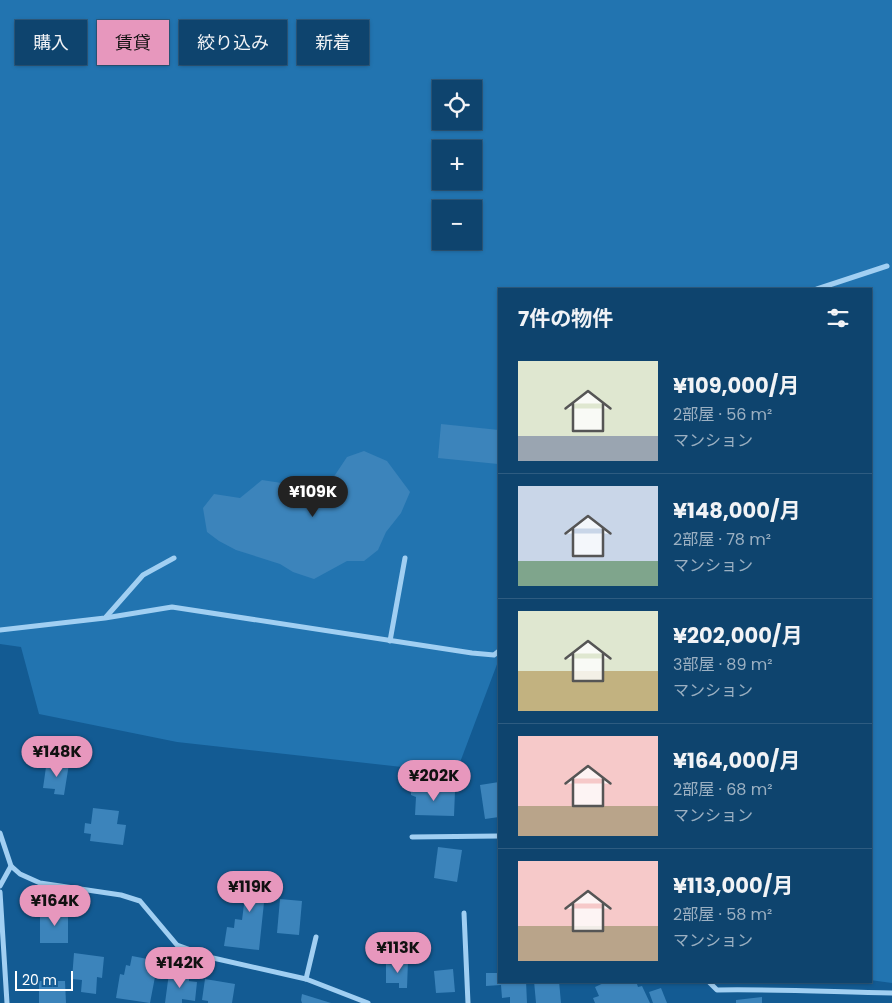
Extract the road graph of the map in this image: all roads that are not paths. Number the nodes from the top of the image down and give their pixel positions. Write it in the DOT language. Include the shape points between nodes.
graph roads {
  1 [pos="887,266"];
  2 [pos="820,288"];
  3 [pos="174,558"];
  4 [pos="405,558"];
  5 [pos="105,618"];
  6 [pos="0,630"];
  7 [pos="390,641"];
  8 [pos="498,652"];
  9 [pos="0,833"];
  10 [pos="498,836"];
  11 [pos="412,837"];
  12 [pos="11,866"];
  13 [pos="0,886"];
  14 [pos="0,892"];
  15 [pos="464,913"];
  16 [pos="316,937"];
  17 [pos="306,979"];
  18 [pos="710,983"];
  19 [pos="892,992"];
  20 [pos="7,1003"];
  21 [pos="368,1003"];
  22 [pos="468,1003"];
  1 -- 2 [label="street"];
  3 -- 5 [label="street" via="143,575"];
  4 -- 7 [label="street"];
  5 -- 6 [label="street"];
  5 -- 7 [label="street" via="172,607"];
  7 -- 8 [label="street" via="472,654"];
  9 -- 12 [label="street"];
  10 -- 11 [label="street"];
  12 -- 13 [label="street"];
  12 -- 17 [label="street" via="40,883 121,895 140,901 177,945 213,958"];
  14 -- 20 [label="street"];
  15 -- 22 [label="street"];
  16 -- 17 [label="street"];
  17 -- 21 [label="street"];
  18 -- 19 [label="street" via="717,990"];
}
